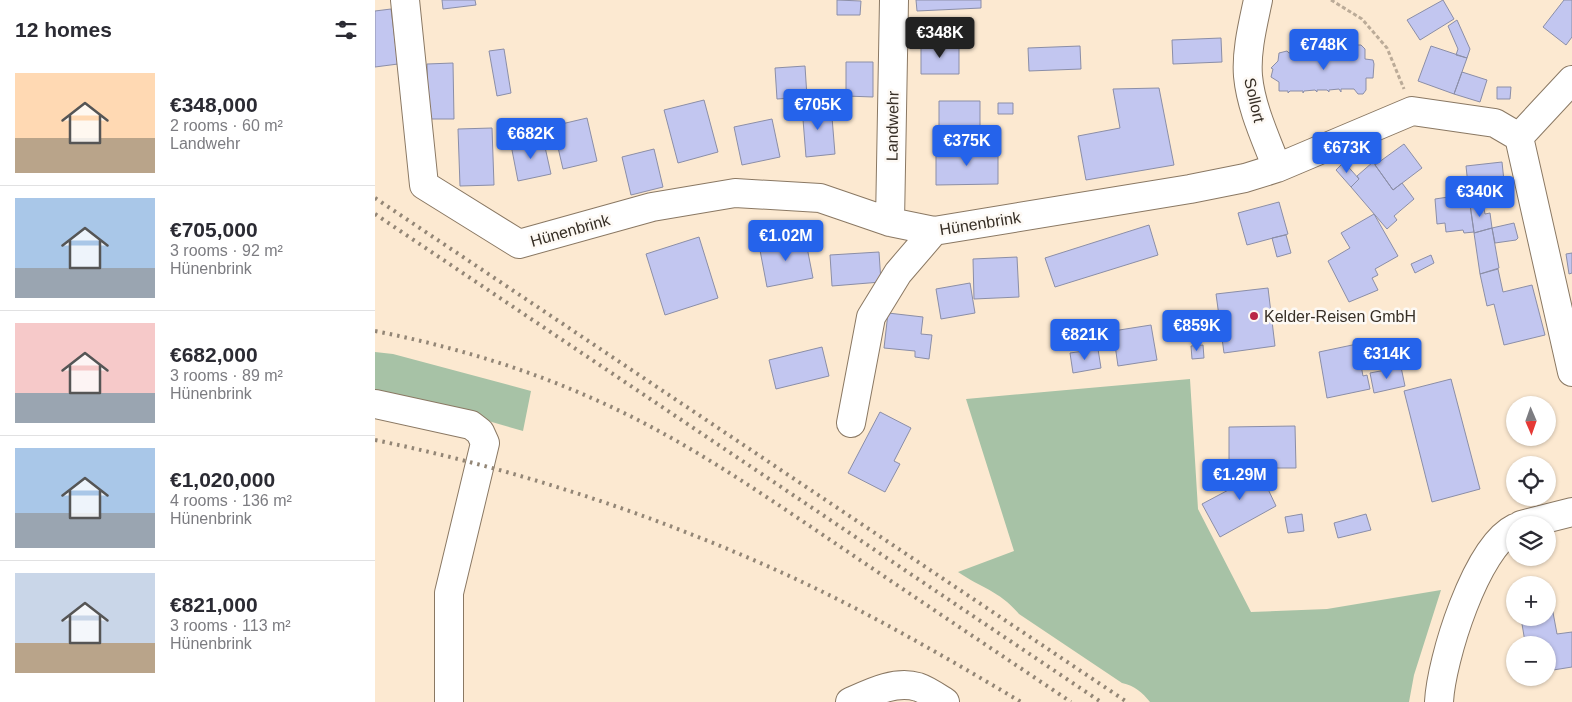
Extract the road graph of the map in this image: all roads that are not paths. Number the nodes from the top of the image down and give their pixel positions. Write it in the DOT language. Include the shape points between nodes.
graph roads {
  1 [pos="405,0"];
  2 [pos="894,0"];
  3 [pos="1259,0"];
  4 [pos="1572,80"];
  5 [pos="1519,137"];
  6 [pos="1277,168"];
  7 [pos="890,222"];
  8 [pos="934,231"];
  9 [pos="1572,372"];
  10 [pos="375,404"];
  11 [pos="851,422"];
  12 [pos="1572,512"];
  13 [pos="1556,516"];
  14 [pos="1506,536"];
  15 [pos="449,702"];
  16 [pos="850,702"];
  17 [pos="945,702"];
  18 [pos="1439,702"];
  1 -- 7 [label="street, Hünenbrink" via="424,184 519,244 652,207 735,192 820,198"];
  2 -- 7 [label="street, Landwehr"];
  3 -- 6 [label="street, Sollort" via="1250,42 1248,76 1258,120"];
  4 -- 5 [label="street"];
  5 -- 6 [label="street, Hünenbrink" via="1495,123 1412,111"];
  5 -- 9 [label="street"];
  6 -- 8 [label="street, Hünenbrink" via="1190,189"];
  7 -- 8 [label="street, Hünenbrink"];
  8 -- 11 [label="street" via="898,273 871,317"];
  10 -- 15 [label="street" via="471,424 481,432 485,443 449,593"];
  12 -- 13 [label="street"];
  14 -- 18 [label="street" via="1496,544 1471,587 1447,651"];
  16 -- 17 [label="street" via="877,689 897,687 917,687"];
}
